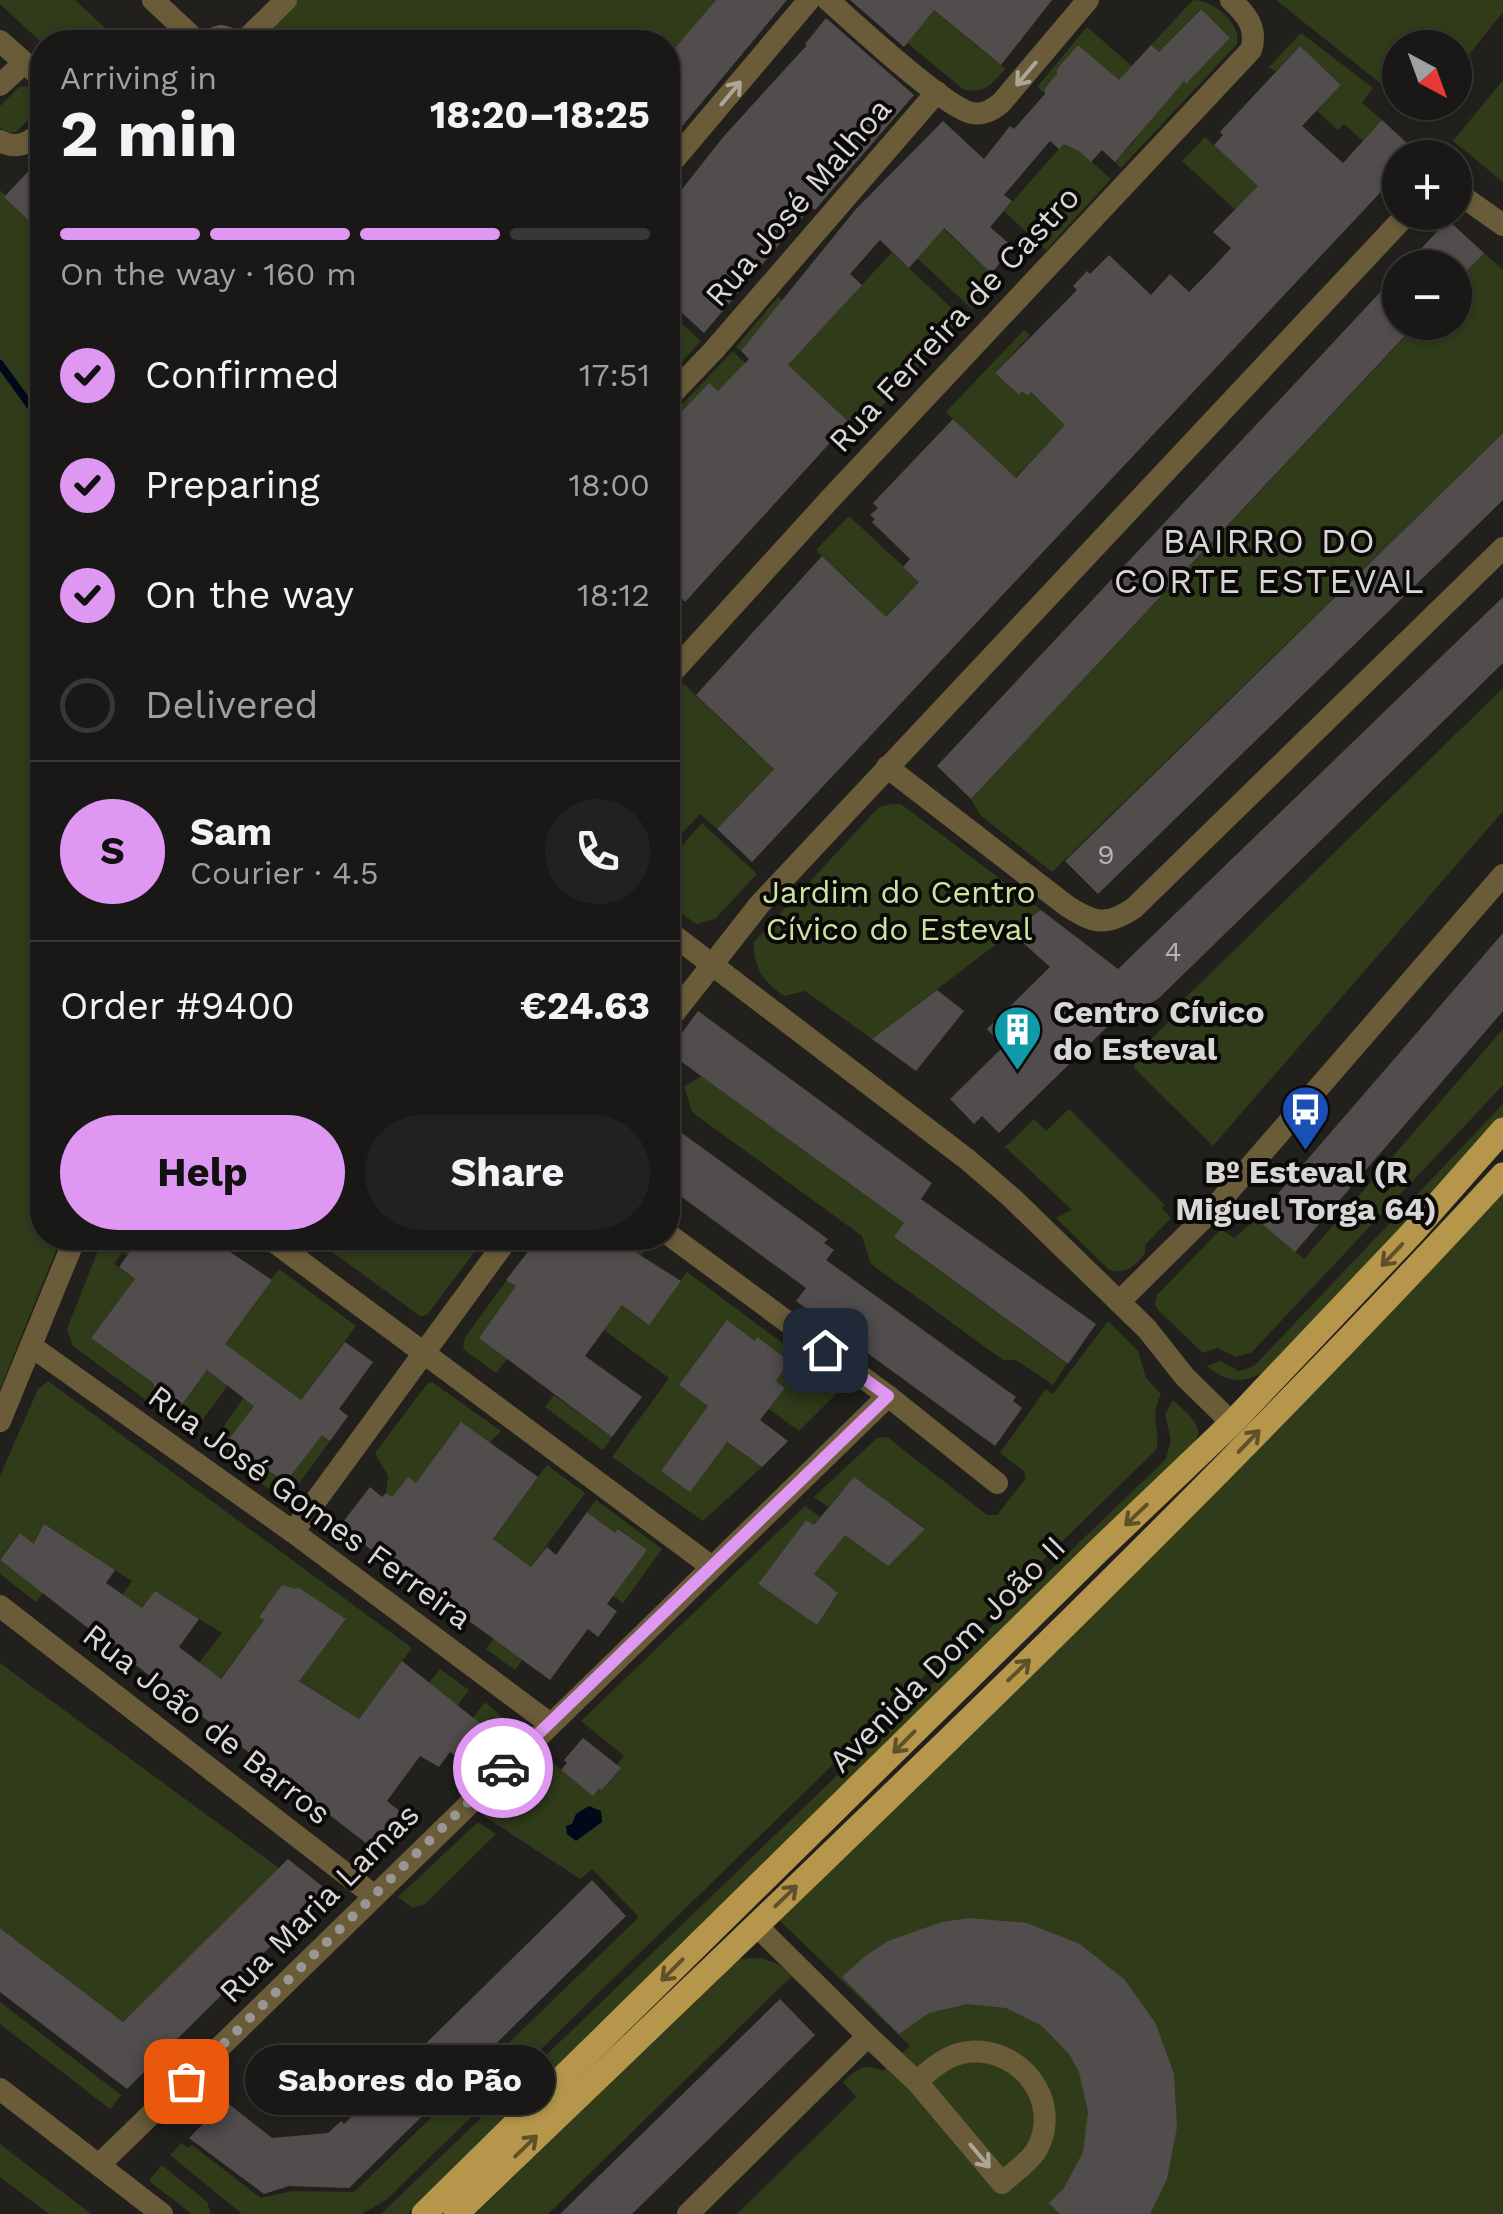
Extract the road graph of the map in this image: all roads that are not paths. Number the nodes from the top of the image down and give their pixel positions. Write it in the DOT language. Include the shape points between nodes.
graph roads {
  1 [pos="153,0"];
  2 [pos="286,0"];
  3 [pos="809,0"];
  4 [pos="828,0"];
  5 [pos="1088,0"];
  6 [pos="1230,0"];
  7 [pos="187,30"];
  8 [pos="255,30"];
  9 [pos="0,41"];
  10 [pos="30,68"];
  11 [pos="30,72"];
  12 [pos="0,85"];
  13 [pos="937,92"];
  14 [pos="30,138"];
  15 [pos="0,141"];
  16 [pos="680,153"];
  17 [pos="1472,200"];
  18 [pos="1503,225"];
  19 [pos="1392,230"];
  20 [pos="680,385"];
  21 [pos="1503,548"];
  22 [pos="680,664"];
  23 [pos="887,768"];
  24 [pos="1503,876"];
  25 [pos="680,941"];
  26 [pos="709,966"];
  27 [pos="680,1005"];
  28 [pos="1503,1130"];
  29 [pos="1503,1176"];
  30 [pos="680,1243"];
  31 [pos="70,1250"];
  32 [pos="285,1250"];
  33 [pos="499,1250"];
  34 [pos="1119,1302"];
  35 [pos="31,1346"];
  36 [pos="424,1352"];
  37 [pos="888,1396"];
  38 [pos="0,1421"];
  39 [pos="1232,1424"];
  40 [pos="997,1483"];
  41 [pos="292,1532"];
  42 [pos="712,1567"];
  43 [pos="0,1606"];
  44 [pos="550,1723"];
  45 [pos="373,1895"];
  46 [pos="756,1925"];
  47 [pos="868,2036"];
  48 [pos="916,2082"];
  49 [pos="0,2090"];
  50 [pos="99,2165"];
  51 [pos="162,2214"];
  52 [pos="424,2214"];
  53 [pos="456,2214"];
  54 [pos="688,2214"];
  1 -- 7 [label="street"];
  2 -- 8 [label="street"];
  16 -- 3 [label="street, one-way"];
  4 -- 13 [label="street"];
  5 -- 13 [label="street, one-way" via="988,112 972,113"];
  6 -- 22 [label="street, Rua Ferreira de Castro" via="1250,21 1251,50"];
  9 -- 10 [label="street"];
  11 -- 12 [label="street"];
  13 -- 20 [label="street, Rua José Malhoa"];
  14 -- 15 [label="street" via="18,146"];
  17 -- 18 [label="street"];
  19 -- 23 [label="street"];
  21 -- 23 [label="street" via="1120,917 1089,920 1078,913"];
  23 -- 26 [label="street"];
  24 -- 34 [label="street" via="1214,1207"];
  25 -- 26 [label="street"];
  26 -- 27 [label="street"];
  26 -- 34 [label="street" via="983,1172"];
  28 -- 39 [label="main road, Avenida Dom João II, one-way"];
  46 -- 29 [label="main road, Avenida Dom João II, one-way" via="1083,1608"];
  30 -- 37 [label="street"];
  31 -- 35 [label="street"];
  32 -- 36 [label="street"];
  33 -- 36 [label="street"];
  34 -- 39 [label="street"];
  35 -- 38 [label="street"];
  35 -- 41 [label="street, Rua José Gomes Ferreira"];
  36 -- 41 [label="street"];
  36 -- 42 [label="street"];
  37 -- 40 [label="street"];
  37 -- 42 [label="street, Rua Maria Lamas"];
  39 -- 52 [label="main road, Avenida Dom João II, one-way"];
  41 -- 44 [label="street, Rua José Gomes Ferreira"];
  42 -- 44 [label="street, Rua Maria Lamas"];
  43 -- 45 [label="street, Rua João de Barros"];
  44 -- 45 [label="street, Rua Maria Lamas"];
  45 -- 50 [label="street, Rua Maria Lamas"];
  46 -- 47 [label="street"];
  53 -- 46 [label="main road, Avenida Dom João II, one-way"];
  47 -- 48 [label="street"];
  47 -- 54 [label="street"];
  48 -- 48 [label="street, one-way" via="1002,2183 1034,2154 1045,2106 1024,2070 1000,2055 957,2054"];
  49 -- 50 [label="street"];
  50 -- 51 [label="street"];
}
